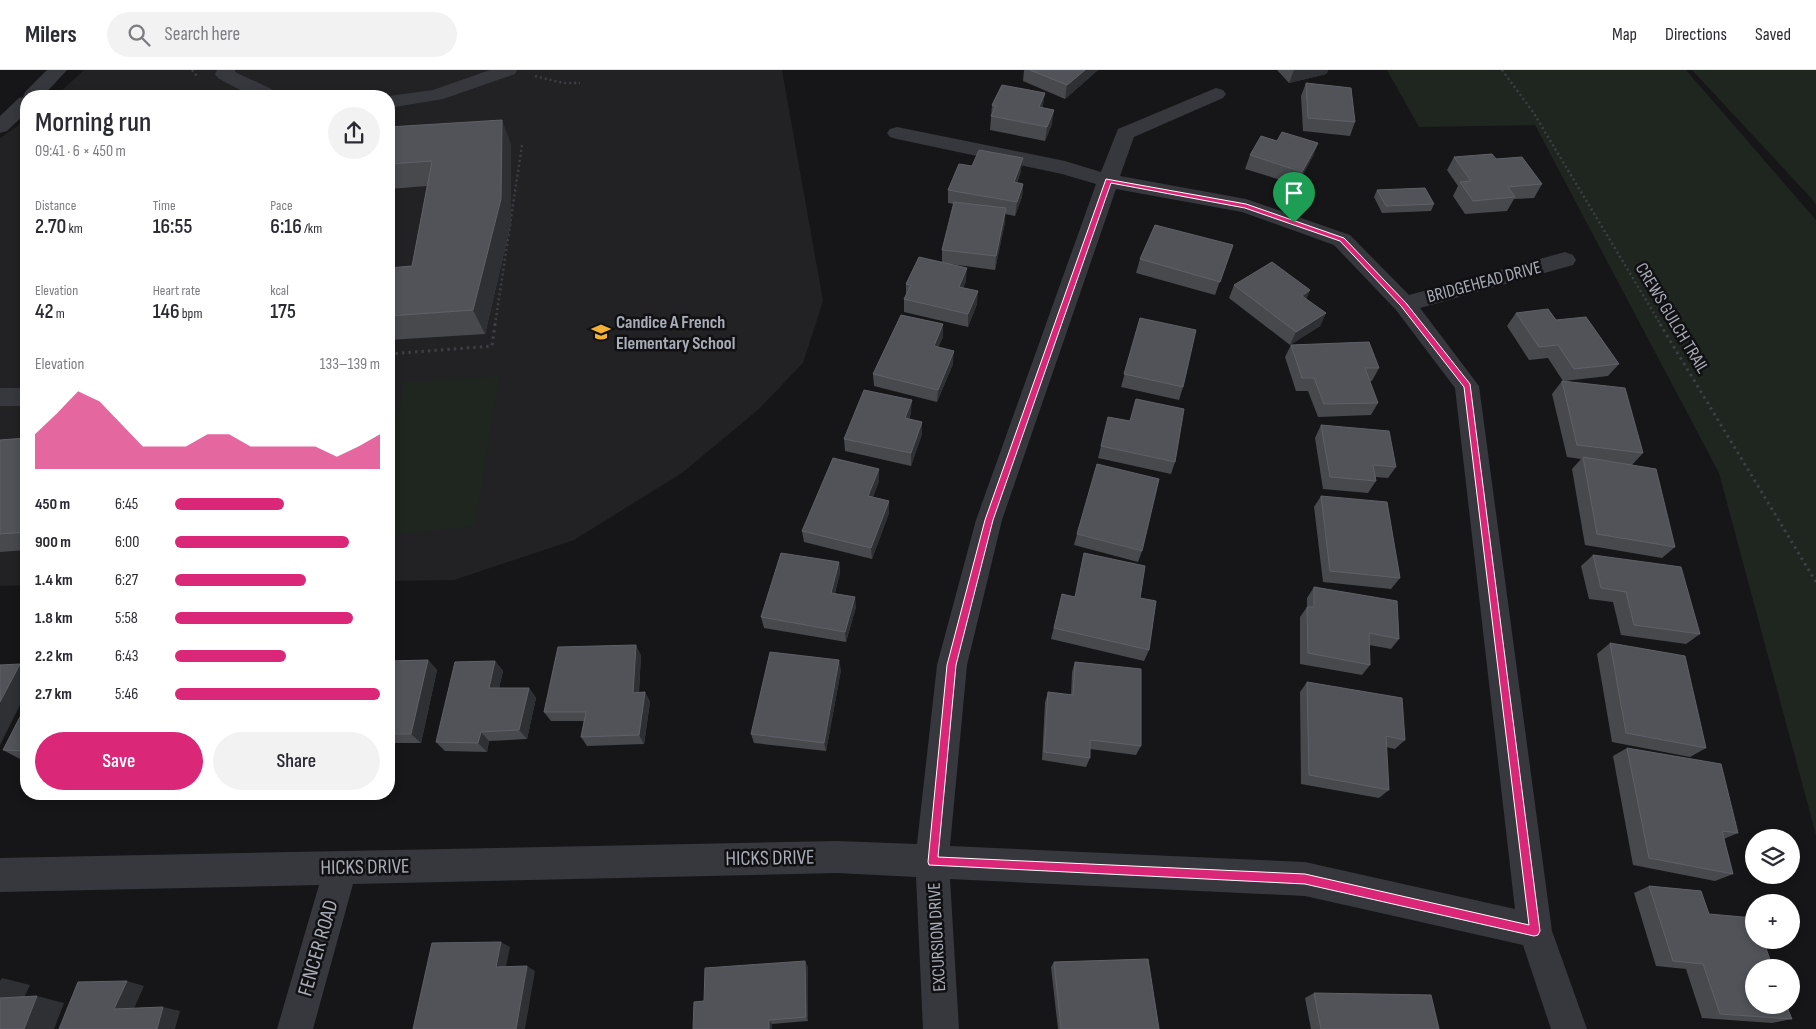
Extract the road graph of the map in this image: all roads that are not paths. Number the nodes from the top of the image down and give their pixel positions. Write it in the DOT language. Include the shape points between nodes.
graph roads {
  1 [pos="58,70"];
  2 [pos="226,70"];
  3 [pos="508,70"];
  4 [pos="38,90"];
  5 [pos="255,90"];
  6 [pos="1216,94"];
  7 [pos="395,101"];
  8 [pos="20,108"];
  9 [pos="0,127"];
  10 [pos="897,133"];
  11 [pos="1109,181"];
  12 [pos="1565,260"];
  13 [pos="1404,304"];
  14 [pos="0,397"];
  15 [pos="20,397"];
  16 [pos="932,862"];
  17 [pos="341,868"];
  18 [pos="0,875"];
  19 [pos="1534,931"];
  20 [pos="295,1029"];
  21 [pos="941,1029"];
  22 [pos="1568,1029"];
  1 -- 4 [label="street"];
  2 -- 5 [label="street" via="225,74"];
  3 -- 7 [label="street" via="436,95"];
  6 -- 11 [label="street, EXCURSION DRIVE" via="1125,133"];
  8 -- 9 [label="street"];
  10 -- 11 [label="street" via="1065,168"];
  11 -- 13 [label="street" via="1246,206 1342,240"];
  11 -- 16 [label="street, EXCURSION DRIVE" via="989,520 952,665"];
  12 -- 13 [label="street, BRIDGEHEAD DRIVE"];
  13 -- 19 [label="street" via="1467,386"];
  14 -- 15 [label="street"];
  16 -- 17 [label="street, HICKS DRIVE" via="837,856"];
  16 -- 19 [label="street, HICKS DRIVE" via="1305,879"];
  16 -- 21 [label="street, EXCURSION DRIVE"];
  17 -- 18 [label="street, HICKS DRIVE"];
  17 -- 20 [label="street, FENCER ROAD"];
  19 -- 22 [label="street"];
}
